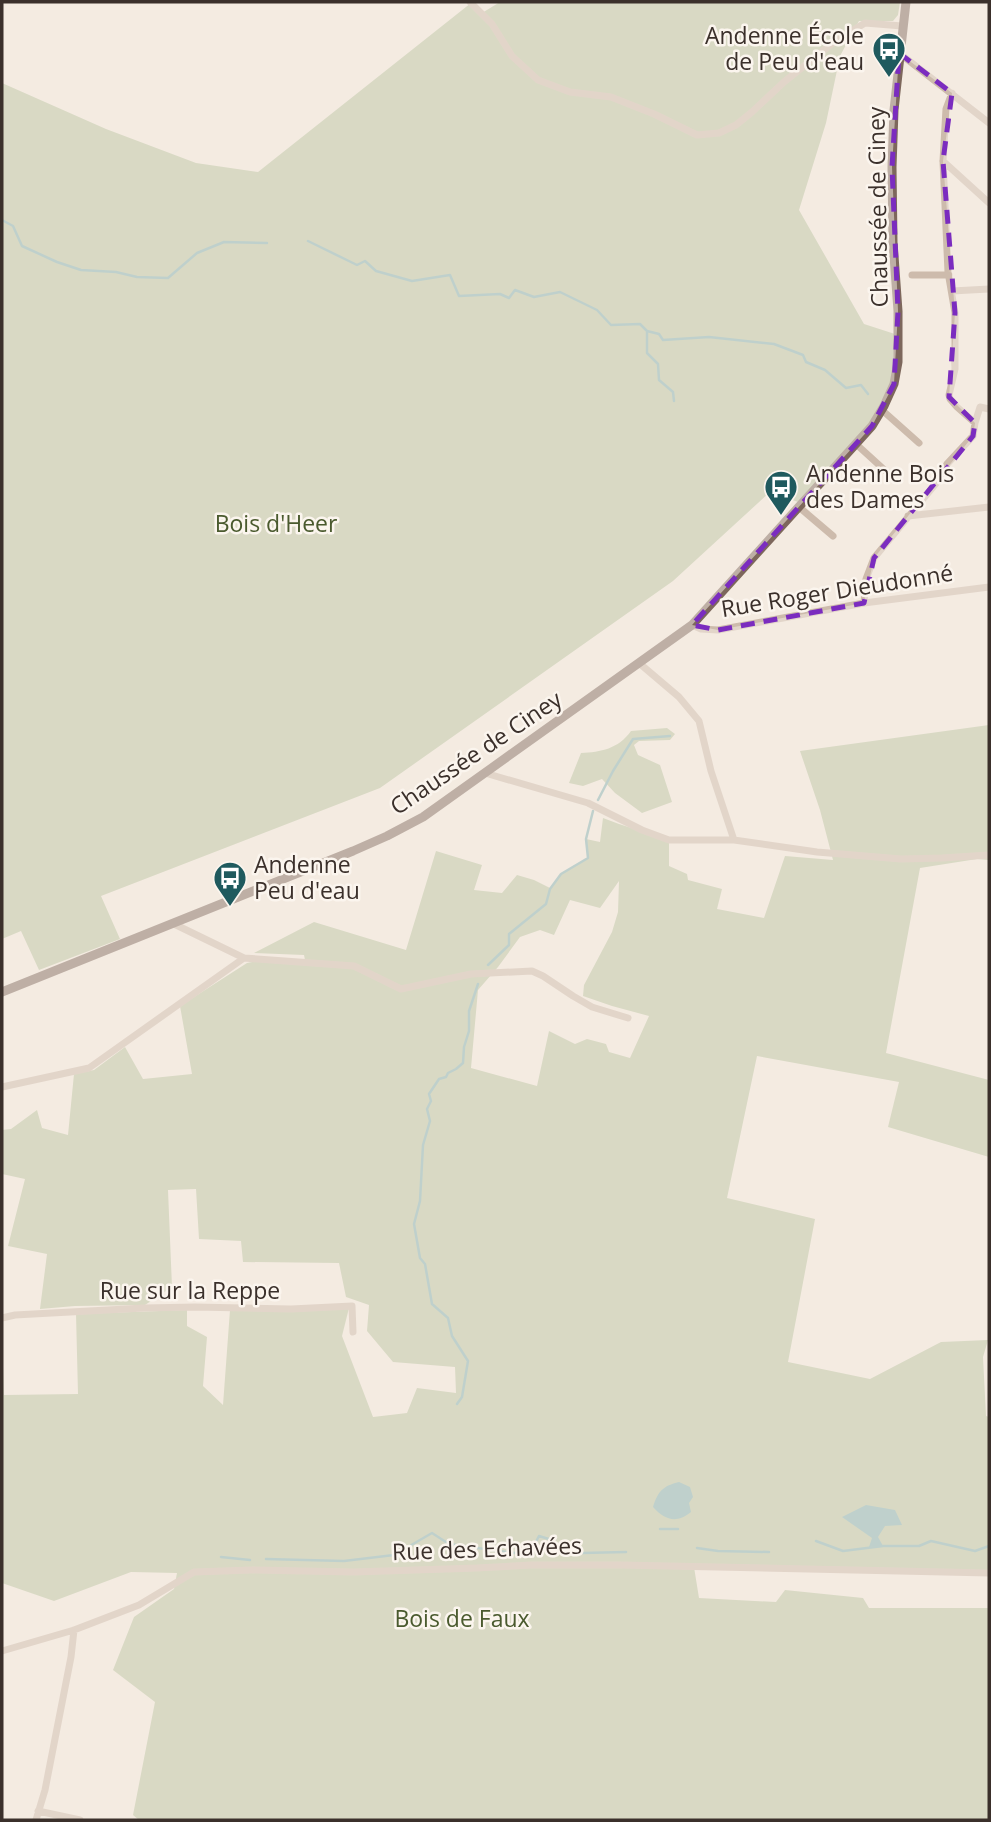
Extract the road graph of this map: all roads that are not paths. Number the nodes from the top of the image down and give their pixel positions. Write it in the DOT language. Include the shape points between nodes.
graph roads {
  1 [pos="470,2"];
  2 [pos="906,2"];
  3 [pos="902,26"];
  4 [pos="899,53"];
  5 [pos="952,93"];
  6 [pos="989,123"];
  7 [pos="943,161"];
  8 [pos="989,203"];
  9 [pos="912,275"];
  10 [pos="948,275"];
  11 [pos="989,289"];
  12 [pos="952,291"];
  13 [pos="882,410"];
  14 [pos="989,410"];
  15 [pos="975,423"];
  16 [pos="919,443"];
  17 [pos="856,444"];
  18 [pos="890,475"];
  19 [pos="799,507"];
  20 [pos="989,507"];
  21 [pos="908,516"];
  22 [pos="833,536"];
  23 [pos="989,587"];
  24 [pos="864,603"];
  25 [pos="692,625"];
  26 [pos="639,663"];
  27 [pos="485,773"];
  28 [pos="734,839"];
  29 [pos="989,855"];
  30 [pos="174,923"];
  31 [pos="244,958"];
  32 [pos="2,992"];
  33 [pos="628,1018"];
  34 [pos="2,1087"];
  35 [pos="2,1318"];
  36 [pos="353,1332"];
  37 [pos="989,1573"];
  38 [pos="74,1630"];
  39 [pos="2,1651"];
  40 [pos="38,1811"];
  41 [pos="36,1820"];
  42 [pos="80,1820"];
  1 -- 3 [label="street" via="492,24 512,56 538,79 570,92 611,97 697,135 719,133 736,125 783,82 865,23"];
  2 -- 3 [label="main road, Chaussée de Ciney"];
  3 -- 4 [label="main road, Chaussée de Ciney"];
  4 -- 5 [label="street"];
  4 -- 13 [label="main road, Chaussée de Ciney" via="892,167 898,362"];
  5 -- 6 [label="street"];
  5 -- 7 [label="street" via="946,109"];
  7 -- 8 [label="street"];
  7 -- 10 [label="street"];
  9 -- 10 [label="street"];
  10 -- 12 [label="street"];
  11 -- 12 [label="street"];
  12 -- 15 [label="street" via="955,369 949,395"];
  13 -- 16 [label="street"];
  13 -- 17 [label="main road, Chaussée de Ciney"];
  14 -- 15 [label="street" via="980,407"];
  15 -- 21 [label="street" via="973,436"];
  17 -- 18 [label="street"];
  17 -- 19 [label="main road, Chaussée de Ciney"];
  19 -- 22 [label="street"];
  19 -- 25 [label="main road, Chaussée de Ciney"];
  20 -- 21 [label="street"];
  21 -- 24 [label="street" via="874,558"];
  23 -- 24 [label="street, Rue Roger Dieudonné"];
  24 -- 25 [label="street, Rue Roger Dieudonné" via="718,630"];
  25 -- 26 [label="main road, Chaussée de Ciney"];
  26 -- 27 [label="main road, Chaussée de Ciney"];
  26 -- 28 [label="street" via="679,696 699,721"];
  27 -- 28 [label="street" via="588,803 669,840"];
  27 -- 30 [label="main road, Chaussée de Ciney" via="387,836"];
  28 -- 29 [label="street" via="901,859"];
  30 -- 31 [label="street"];
  30 -- 32 [label="main road, Chaussée de Ciney"];
  31 -- 33 [label="street" via="354,967 401,989 471,974 532,971 592,1007"];
  31 -- 34 [label="street" via="89,1068"];
  35 -- 36 [label="street, Rue sur la Reppe" via="144,1308 352,1306"];
  37 -- 38 [label="street, Rue des Echavées" via="557,1565 194,1572 139,1605"];
  38 -- 39 [label="street, Rue des Echavées"];
  38 -- 40 [label="street"];
  40 -- 41 [label="street"];
  40 -- 42 [label="street"];
}
